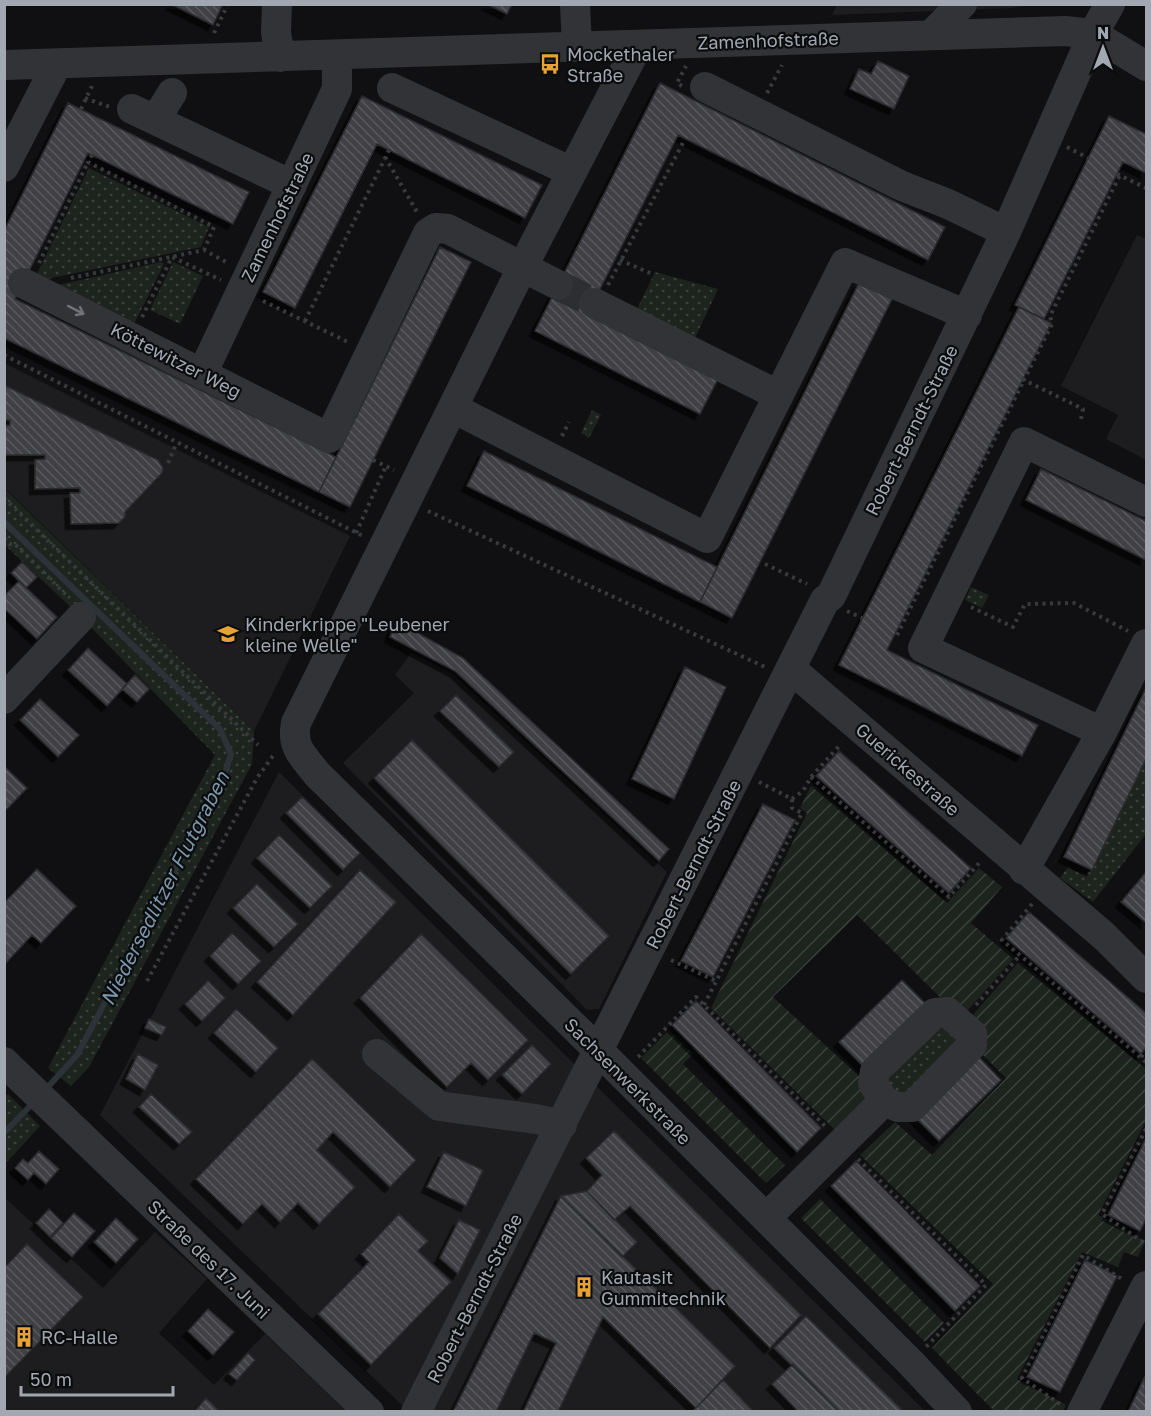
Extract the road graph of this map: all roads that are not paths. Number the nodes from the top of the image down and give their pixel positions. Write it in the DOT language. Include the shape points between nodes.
graph roads {
  1 [pos="277,4"];
  2 [pos="575,4"];
  3 [pos="962,4"];
  4 [pos="1110,4"];
  5 [pos="932,34"];
  6 [pos="1093,34"];
  7 [pos="638,45"];
  8 [pos="577,47"];
  9 [pos="338,56"];
  10 [pos="280,57"];
  11 [pos="57,64"];
  12 [pos="4,65"];
  13 [pos="1146,66"];
  14 [pos="705,87"];
  15 [pos="392,88"];
  16 [pos="172,93"];
  17 [pos="4,167"];
  18 [pos="572,172"];
  19 [pos="292,185"];
  20 [pos="1006,232"];
  21 [pos="522,268"];
  22 [pos="558,285"];
  23 [pos="31,287"];
  24 [pos="596,303"];
  25 [pos="967,315"];
  26 [pos="202,374"];
  27 [pos="778,395"];
  28 [pos="453,408"];
  29 [pos="1146,502"];
  30 [pos="81,617"];
  31 [pos="1141,639"];
  32 [pos="789,673"];
  33 [pos="4,699"];
  34 [pos="1102,732"];
  35 [pos="1036,879"];
  36 [pos="1146,978"];
  37 [pos="599,1051"];
  38 [pos="377,1054"];
  39 [pos="4,1062"];
  40 [pos="884,1101"];
  41 [pos="562,1125"];
  42 [pos="766,1218"];
  43 [pos="1145,1289"];
  44 [pos="1073,1409"];
  45 [pos="369,1412"];
  46 [pos="416,1412"];
  47 [pos="957,1412"];
  1 -- 10 [label="street"];
  2 -- 8 [label="street"];
  3 -- 5 [label="street"];
  4 -- 6 [label="street"];
  5 -- 6 [label="street, Zamenhofstraße"];
  5 -- 7 [label="street, Zamenhofstraße"];
  6 -- 13 [label="street"];
  6 -- 20 [label="street, Robert-Berndt-Straße"];
  7 -- 8 [label="street, Zamenhofstraße"];
  7 -- 18 [label="street"];
  8 -- 9 [label="street, Zamenhofstraße"];
  9 -- 10 [label="street, Zamenhofstraße"];
  9 -- 19 [label="street, Zamenhofstraße" via="337,89"];
  10 -- 11 [label="street, Zamenhofstraße"];
  11 -- 12 [label="street, Zamenhofstraße"];
  11 -- 17 [label="street"];
  14 -- 20 [label="street" via="903,186"];
  15 -- 18 [label="street"];
  16 -- 19 [label="street" via="132,112"];
  18 -- 21 [label="street"];
  19 -- 26 [label="street, Zamenhofstraße"];
  20 -- 25 [label="street, Robert-Berndt-Straße"];
  21 -- 22 [label="street"];
  21 -- 26 [label="street, Köttewitzer Weg" via="448,230 436,228 428,233 329,438"];
  21 -- 28 [label="street"];
  23 -- 26 [label="street, Köttewitzer Weg, one-way"];
  24 -- 27 [label="street"];
  25 -- 27 [label="street" via="845,263"];
  25 -- 32 [label="street, Robert-Berndt-Straße" via="831,596 825,600"];
  27 -- 28 [label="street" via="707,538"];
  28 -- 37 [label="street, Sachsenwerkstraße" via="384,547 298,737 317,774"];
  29 -- 34 [label="street" via="1024,442 948,597 910,641"];
  30 -- 33 [label="street"];
  31 -- 34 [label="street"];
  32 -- 35 [label="street, Guerickestraße"];
  32 -- 37 [label="street, Robert-Berndt-Straße"];
  34 -- 35 [label="street"];
  35 -- 36 [label="street, Guerickestraße" via="1104,936"];
  37 -- 41 [label="street, Robert-Berndt-Straße"];
  37 -- 42 [label="street, Sachsenwerkstraße"];
  38 -- 41 [label="street" via="439,1106"];
  39 -- 45 [label="street, Straße des 17. Juni"];
  40 -- 40 [label="street" via="912,1107 972,1046 972,1034 947,1012 934,1013 875,1071 873,1083"];
  40 -- 42 [label="street"];
  41 -- 46 [label="street, Robert-Berndt-Straße"];
  42 -- 47 [label="street, Sachsenwerkstraße"];
  43 -- 44 [label="street"];
}
